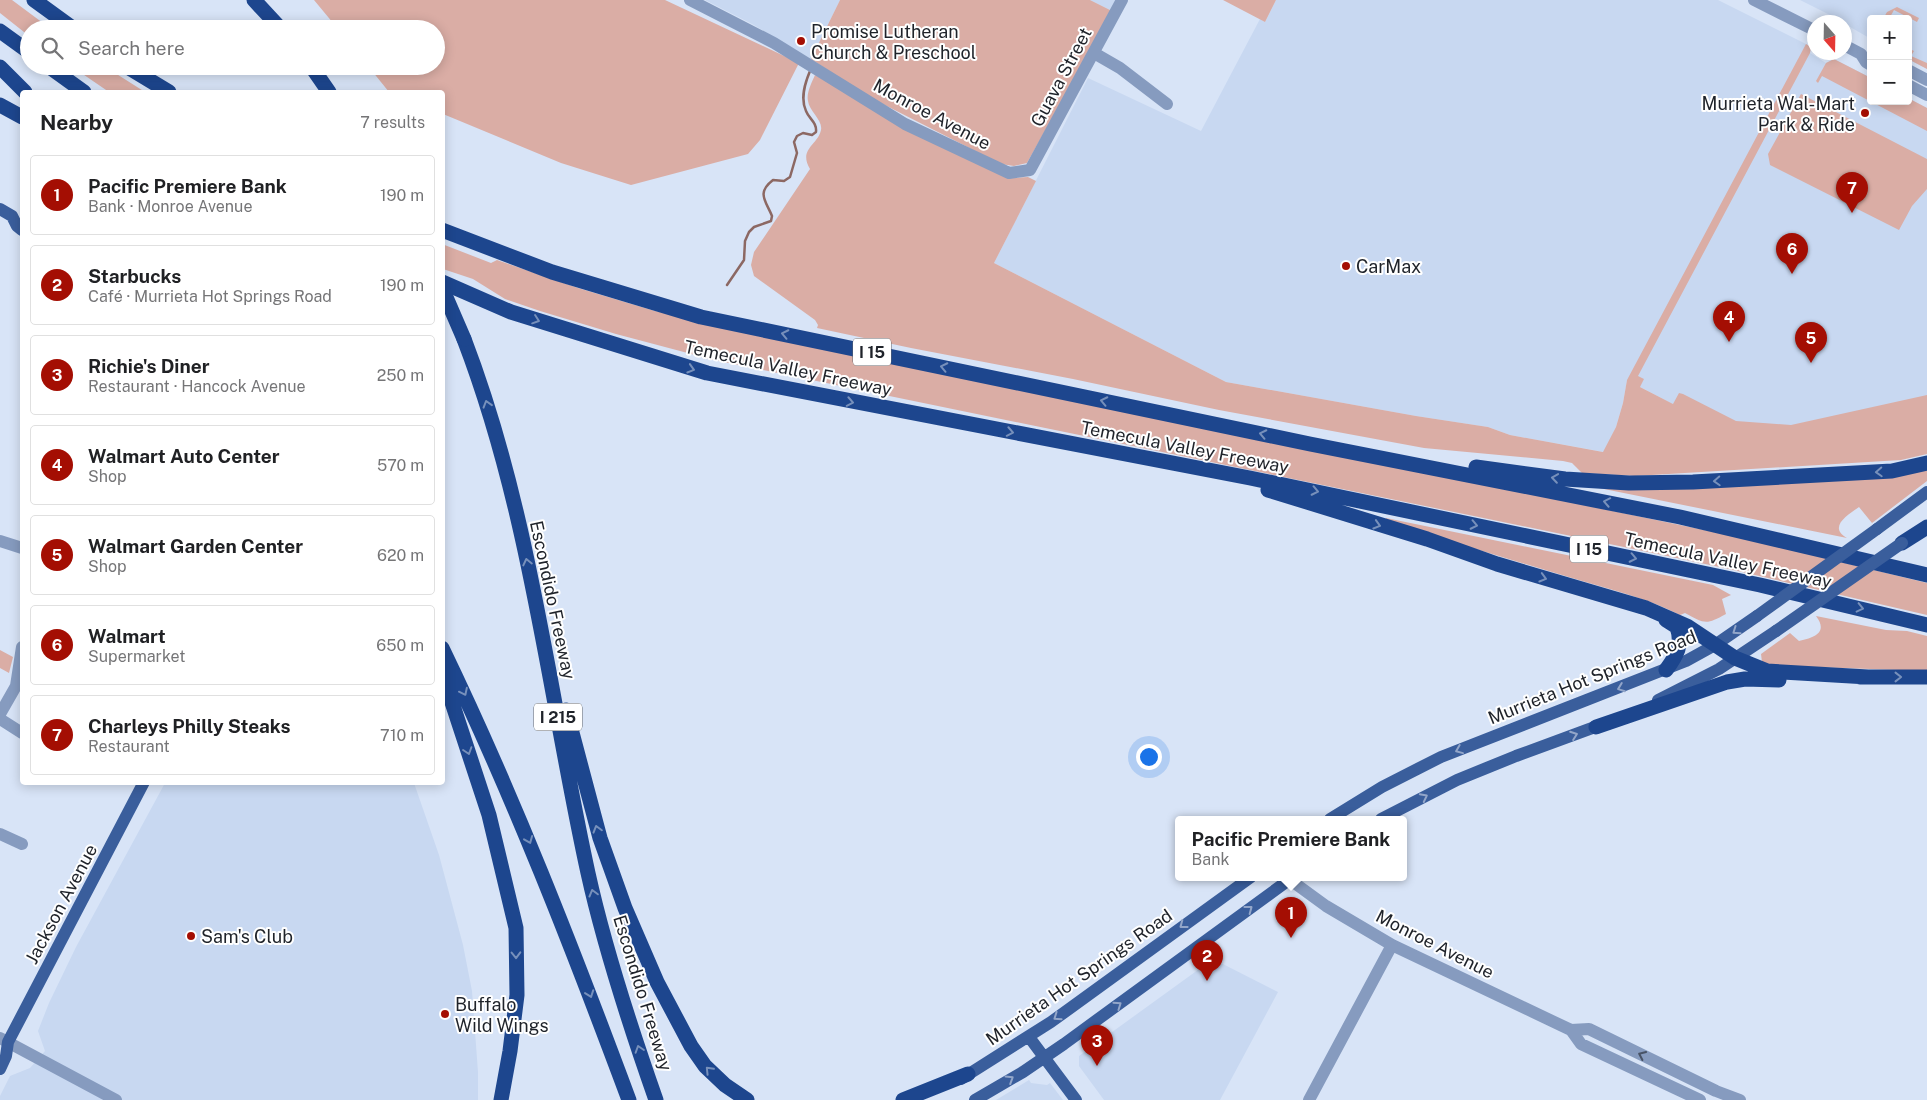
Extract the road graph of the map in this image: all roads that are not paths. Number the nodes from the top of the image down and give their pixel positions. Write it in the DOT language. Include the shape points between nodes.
graph roads {
  1 [pos="34,0"];
  2 [pos="254,0"];
  3 [pos="690,0"];
  4 [pos="1122,0"];
  5 [pos="1754,0"];
  6 [pos="62,20"];
  7 [pos="273,20"];
  8 [pos="1807,26"];
  9 [pos="0,32"];
  10 [pos="20,46"];
  11 [pos="1852,48"];
  12 [pos="1094,53"];
  13 [pos="1866,53"];
  14 [pos="4,72"];
  15 [pos="1912,72"];
  16 [pos="60,75"];
  17 [pos="141,75"];
  18 [pos="317,75"];
  19 [pos="1927,80"];
  20 [pos="1912,87"];
  21 [pos="23,90"];
  22 [pos="81,90"];
  23 [pos="166,90"];
  24 [pos="328,90"];
  25 [pos="1927,95"];
  26 [pos="1167,104"];
  27 [pos="0,105"];
  28 [pos="20,117"];
  29 [pos="1030,170"];
  30 [pos="0,209"];
  31 [pos="17,216"];
  32 [pos="20,228"];
  33 [pos="445,231"];
  34 [pos="445,283"];
  35 [pos="445,290"];
  36 [pos="445,296"];
  37 [pos="511,312"];
  38 [pos="1310,444"];
  39 [pos="1927,463"];
  40 [pos="1250,478"];
  41 [pos="1927,492"];
  42 [pos="1680,517"];
  43 [pos="1927,522"];
  44 [pos="1927,527"];
  45 [pos="0,540"];
  46 [pos="1902,542"];
  47 [pos="20,547"];
  48 [pos="1927,564"];
  49 [pos="1927,575"];
  50 [pos="533,587"];
  51 [pos="1646,608"];
  52 [pos="1927,625"];
  53 [pos="1715,645"];
  54 [pos="445,654"];
  55 [pos="1735,658"];
  56 [pos="20,660"];
  57 [pos="1666,670"];
  58 [pos="1868,676"];
  59 [pos="1927,677"];
  60 [pos="445,681"];
  61 [pos="0,714"];
  62 [pos="0,719"];
  63 [pos="1596,727"];
  64 [pos="20,732"];
  65 [pos="142,785"];
  66 [pos="1338,816"];
  67 [pos="1387,816"];
  68 [pos="0,834"];
  69 [pos="22,844"];
  70 [pos="1245,881"];
  71 [pos="1286,881"];
  72 [pos="1294,881"];
  73 [pos="1392,944"];
  74 [pos="1571,1030"];
  75 [pos="1029,1037"];
  76 [pos="3,1042"];
  77 [pos="1044,1057"];
  78 [pos="0,1069"];
  79 [pos="968,1074"];
  80 [pos="1687,1076"];
  81 [pos="1675,1095"];
  82 [pos="656,1098"];
  83 [pos="116,1100"];
  84 [pos="501,1100"];
  85 [pos="629,1100"];
  86 [pos="747,1100"];
  87 [pos="904,1100"];
  88 [pos="924,1100"];
  89 [pos="976,1100"];
  90 [pos="1076,1100"];
  91 [pos="1309,1100"];
  92 [pos="1700,1100"];
  93 [pos="1740,1100"];
  1 -- 6 [label="highway"];
  2 -- 7 [label="highway"];
  3 -- 29 [label="street, Monroe Avenue" via="774,43 905,124 1009,173"];
  4 -- 12 [label="street, Guava Street"];
  5 -- 8 [label="street"];
  9 -- 10 [label="highway"];
  11 -- 13 [label="street"];
  12 -- 26 [label="street" via="1120,68"];
  12 -- 29 [label="street, Guava Street"];
  14 -- 21 [label="highway"];
  15 -- 19 [label="street"];
  16 -- 22 [label="highway"];
  17 -- 23 [label="highway"];
  18 -- 24 [label="highway"];
  20 -- 25 [label="street"];
  27 -- 28 [label="highway"];
  30 -- 31 [label="main road"];
  31 -- 32 [label="main road"];
  38 -- 33 [label="highway, Temecula Valley Freeway / I 15, one-way" via="701,317 552,272"];
  34 -- 37 [label="highway, Temecula Valley Freeway / I 15"];
  35 -- 37 [label="highway"];
  50 -- 36 [label="highway, Escondido Freeway / I 215, one-way, bridge" via="480,380"];
  37 -- 40 [label="highway, Temecula Valley Freeway / I 15, one-way" via="707,373"];
  39 -- 38 [label="highway, one-way" via="1892,471 1629,483 1565,479"];
  42 -- 38 [label="highway, Temecula Valley Freeway / I 15, one-way"];
  40 -- 51 [label="highway, one-way" via="1270,491"];
  40 -- 52 [label="highway, Temecula Valley Freeway / I 15, one-way" via="1750,583"];
  41 -- 53 [label="main road, Murrieta Hot Springs Road, one-way, bridge"];
  42 -- 48 [label="highway"];
  42 -- 49 [label="highway, Temecula Valley Freeway / I 15"];
  43 -- 46 [label="main road"];
  44 -- 46 [label="highway"];
  45 -- 47 [label="street"];
  46 -- 55 [label="main road, bridge"];
  82 -- 50 [label="highway, Escondido Freeway / I 215, one-way" via="617,983 588,874"];
  86 -- 50 [label="highway, one-way" via="724,1085 691,1046 657,982 624,908 600,838"];
  51 -- 53 [label="highway" via="1687,626"];
  51 -- 57 [label="highway" via="1677,628 1681,643 1679,651"];
  53 -- 55 [label="highway"];
  53 -- 57 [label="main road, Murrieta Hot Springs Road"];
  54 -- 85 [label="highway, one-way" via="521,822 573,948"];
  55 -- 58 [label="highway" via="1767,671"];
  55 -- 63 [label="main road" via="1690,684"];
  56 -- 61 [label="street" via="16,686"];
  57 -- 66 [label="main road, Murrieta Hot Springs Road, one-way" via="1441,757 1382,787"];
  58 -- 59 [label="highway, one-way"];
  58 -- 63 [label="highway" via="1727,682"];
  60 -- 84 [label="highway, one-way" via="489,815 516,928 517,995"];
  62 -- 64 [label="street"];
  67 -- 63 [label="main road, one-way" via="1457,780"];
  65 -- 76 [label="main road, Jackson Avenue"];
  68 -- 69 [label="street"];
  70 -- 75 [label="main road, Murrieta Hot Springs Road, one-way"];
  77 -- 71 [label="main road, one-way"];
  72 -- 73 [label="street, Monroe Avenue" via="1326,906"];
  73 -- 74 [label="street, Monroe Avenue"];
  73 -- 91 [label="street"];
  80 -- 74 [label="street, Monroe Avenue, one-way" via="1589,1029"];
  74 -- 81 [label="street, Monroe Avenue" via="1581,1044"];
  75 -- 77 [label="main road"];
  75 -- 79 [label="main road, Murrieta Hot Springs Road"];
  76 -- 78 [label="main road, Jackson Avenue" via="6,1056"];
  76 -- 83 [label="street"];
  89 -- 77 [label="main road, one-way"];
  77 -- 90 [label="main road"];
  79 -- 87 [label="highway"];
  79 -- 88 [label="main road, Murrieta Hot Springs Road"];
  80 -- 81 [label="street"];
  80 -- 93 [label="street, Monroe Avenue"];
  81 -- 92 [label="street, Monroe Avenue"];
}
